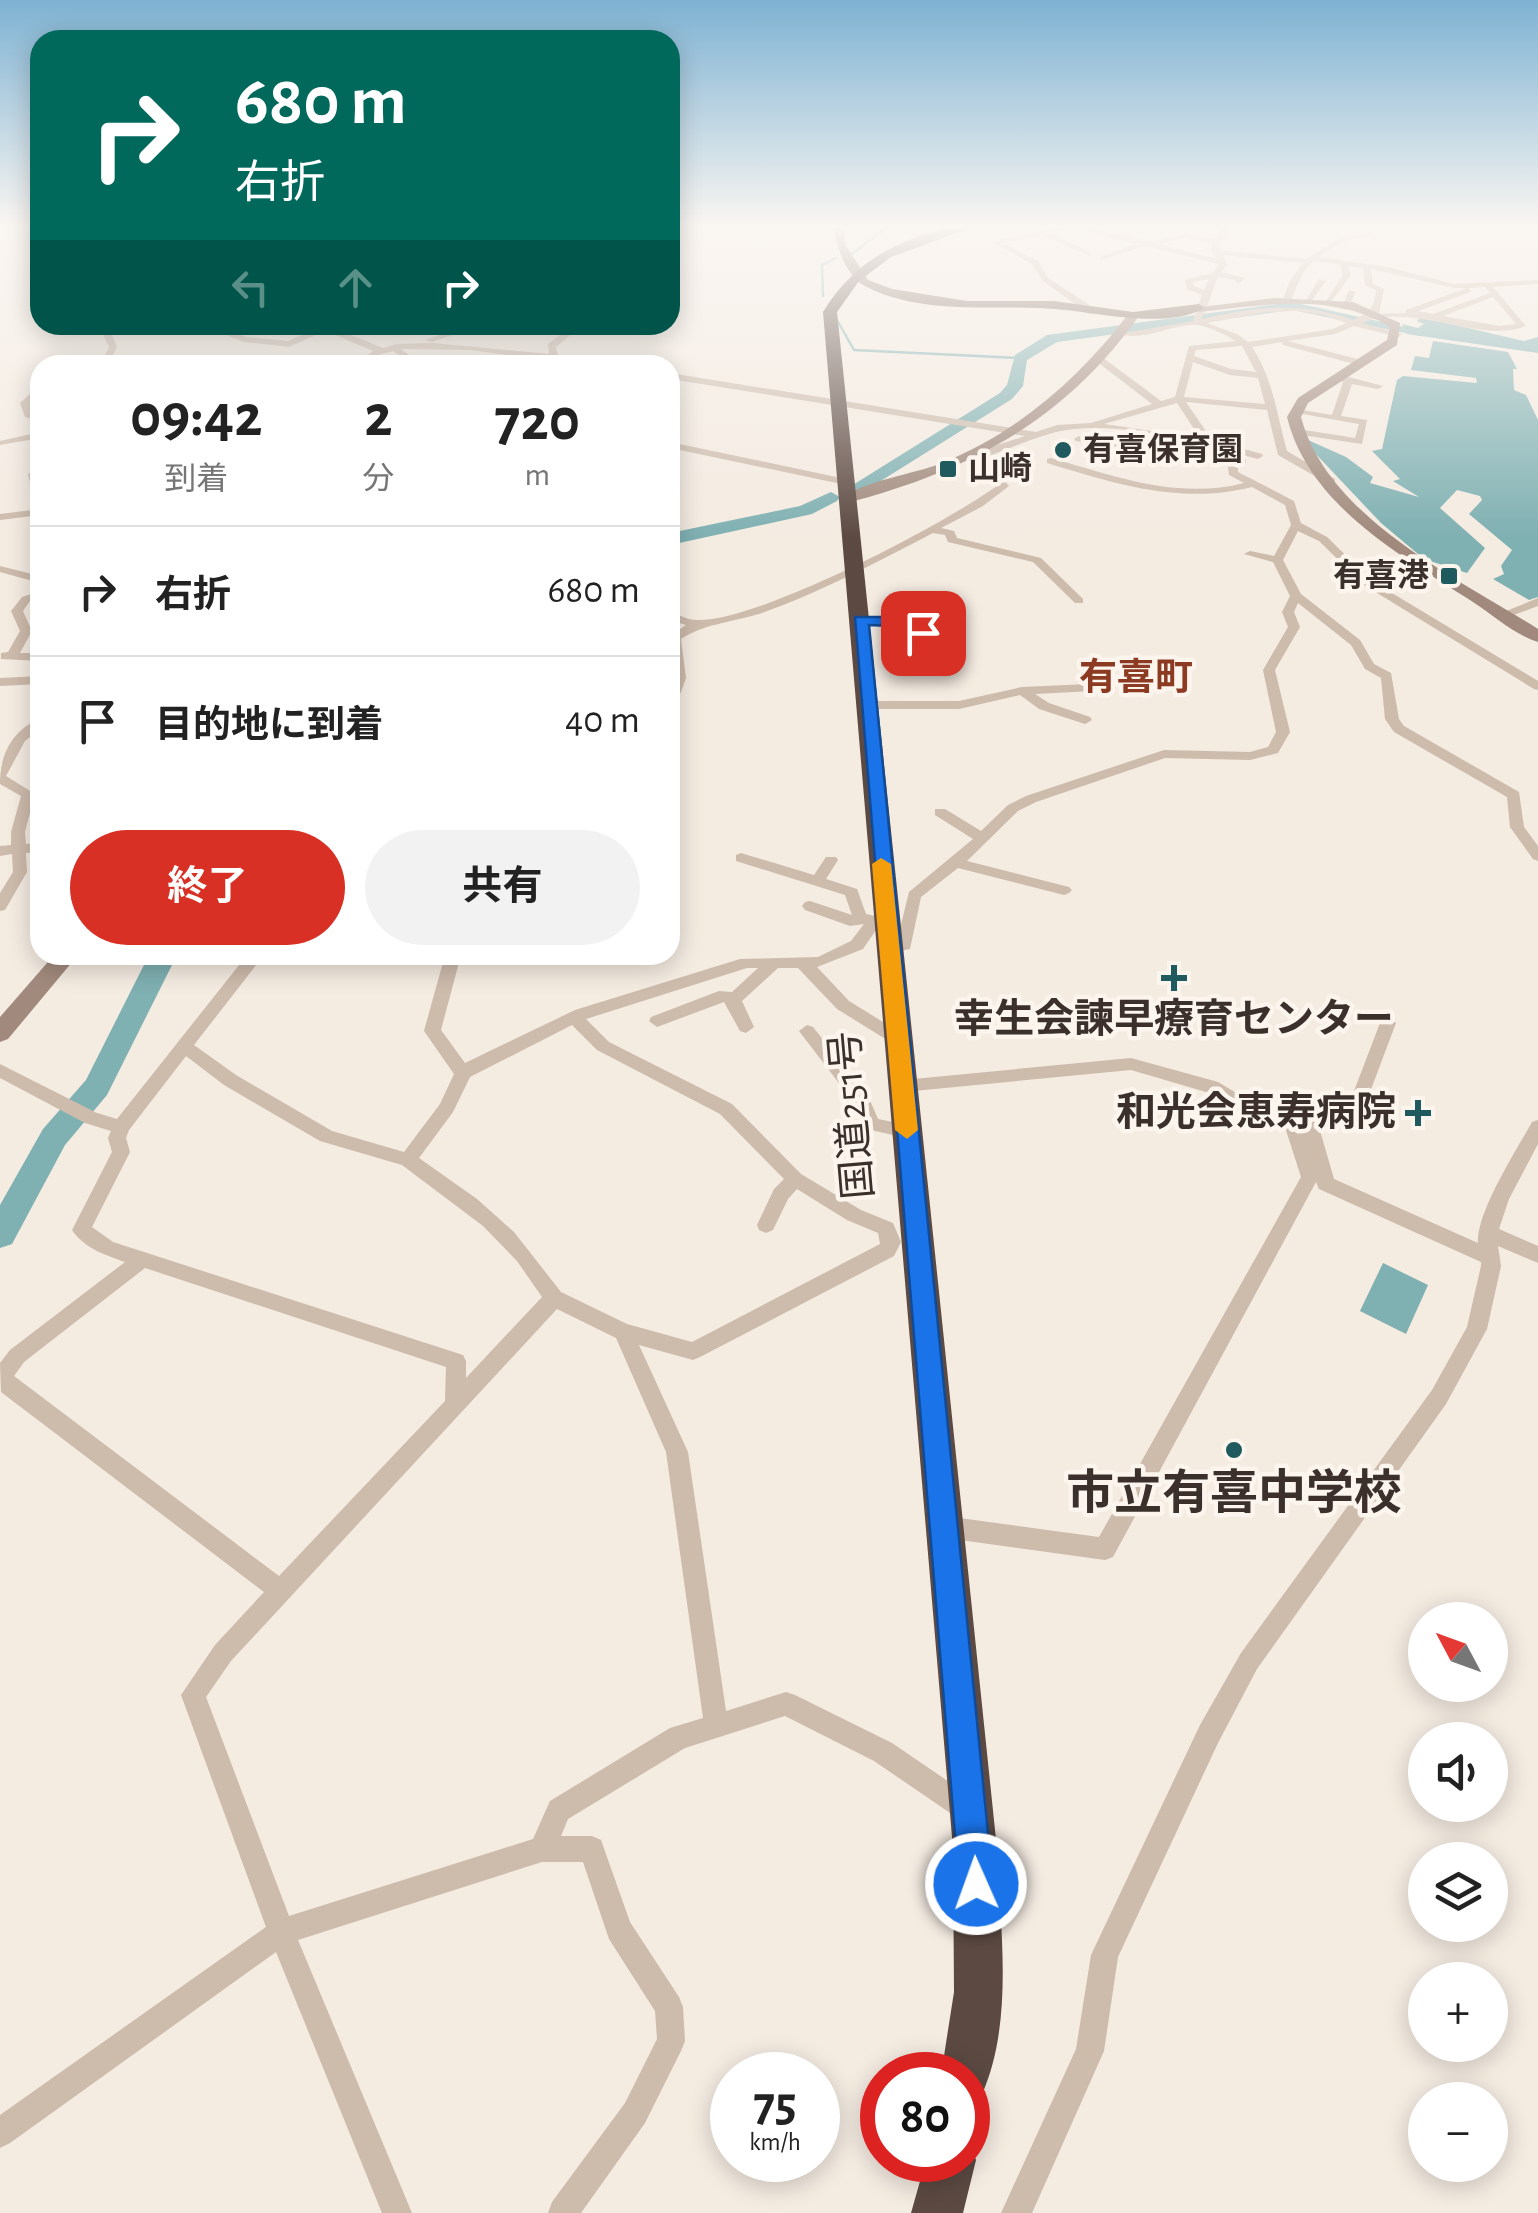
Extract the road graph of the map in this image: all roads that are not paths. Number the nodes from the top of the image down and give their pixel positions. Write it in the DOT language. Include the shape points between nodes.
graph roads {
  1 [pos="832,331"];
  2 [pos="1123,331"];
  3 [pos="1227,331"];
  4 [pos="1337,331"];
  5 [pos="1393,331"];
  6 [pos="1393,331"];
  7 [pos="1498,331"];
  8 [pos="1538,332"];
  9 [pos="1398,334"];
  10 [pos="238,335"];
  11 [pos="309,335"];
  12 [pos="344,335"];
  13 [pos="449,335"];
  14 [pos="566,335"];
  15 [pos="1280,341"];
  16 [pos="1245,344"];
  17 [pos="409,345"];
  18 [pos="396,347"];
  19 [pos="382,351"];
  20 [pos="376,355"];
  21 [pos="402,355"];
  22 [pos="534,355"];
  23 [pos="554,355"];
  24 [pos="1191,358"];
  25 [pos="1099,359"];
  26 [pos="1362,363"];
  27 [pos="1257,374"];
  28 [pos="680,378"];
  29 [pos="1344,380"];
  30 [pos="1378,386"];
  31 [pos="1180,399"];
  32 [pos="838,403"];
  33 [pos="1286,403"];
  34 [pos="1158,404"];
  35 [pos="1336,418"];
  36 [pos="1086,426"];
  37 [pos="1012,430"];
  38 [pos="1277,432"];
  39 [pos="1298,434"];
  40 [pos="1037,436"];
  41 [pos="30,437"];
  42 [pos="1080,439"];
  43 [pos="1208,442"];
  44 [pos="2,443"];
  45 [pos="680,447"];
  46 [pos="691,450"];
  47 [pos="982,453"];
  48 [pos="1282,453"];
  49 [pos="680,456"];
  50 [pos="1258,456"];
  51 [pos="1050,461"];
  52 [pos="1233,465"];
  53 [pos="1255,482"];
  54 [pos="1332,482"];
  55 [pos="847,490"];
  56 [pos="30,510"];
  57 [pos="0,517"];
  58 [pos="1296,525"];
  59 [pos="931,528"];
  60 [pos="1250,554"];
  61 [pos="1277,560"];
  62 [pos="857,564"];
  63 [pos="0,570"];
  64 [pos="30,578"];
  65 [pos="1296,596"];
  66 [pos="30,597"];
  67 [pos="1079,601"];
  68 [pos="1538,602"];
  69 [pos="1500,616"];
  70 [pos="680,619"];
  71 [pos="861,620"];
  72 [pos="696,624"];
  73 [pos="923,633"];
  74 [pos="680,635"];
  75 [pos="1537,636"];
  76 [pos="6,656"];
  77 [pos="30,680"];
  78 [pos="0,682"];
  79 [pos="1538,686"];
  80 [pos="1089,688"];
  81 [pos="1022,691"];
  82 [pos="867,704"];
  83 [pos="1085,720"];
  84 [pos="30,730"];
  85 [pos="0,776"];
  86 [pos="940,812"];
  87 [pos="982,838"];
  88 [pos="30,848"];
  89 [pos="21,849"];
  90 [pos="0,851"];
  91 [pos="1538,856"];
  92 [pos="741,858"];
  93 [pos="831,860"];
  94 [pos="955,864"];
  95 [pos="818,880"];
  96 [pos="1064,890"];
  97 [pos="0,906"];
  98 [pos="810,906"];
  99 [pos="878,928"];
  100 [pos="773,964"];
  101 [pos="804,964"];
  102 [pos="58,965"];
  103 [pos="248,965"];
  104 [pos="450,965"];
  105 [pos="733,1000"];
  106 [pos="574,1017"];
  107 [pos="657,1021"];
  108 [pos="1388,1024"];
  109 [pos="746,1027"];
  110 [pos="807,1031"];
  111 [pos="0,1033"];
  112 [pos="898,1038"];
  113 [pos="186,1048"];
  114 [pos="0,1070"];
  115 [pos="463,1072"];
  116 [pos="903,1086"];
  117 [pos="1300,1123"];
  118 [pos="121,1126"];
  119 [pos="1538,1127"];
  120 [pos="907,1131"];
  121 [pos="408,1160"];
  122 [pos="795,1179"];
  123 [pos="766,1225"];
  124 [pos="1489,1245"];
  125 [pos="1538,1255"];
  126 [pos="144,1258"];
  127 [pos="554,1298"];
  128 [pos="623,1332"];
  129 [pos="455,1401"];
  130 [pos="945,1528"];
  131 [pos="282,1592"];
  132 [pos="716,1726"];
  133 [pos="972,1812"];
  134 [pos="542,1849"];
  135 [pos="281,1932"];
  136 [pos="969,2052"];
  137 [pos="0,2133"];
  138 [pos="946,2182"];
  139 [pos="397,2213"];
  140 [pos="563,2213"];
  141 [pos="938,2213"];
  142 [pos="1016,2213"];
  1 -- 32 [label="highway, 国道251号"];
  2 -- 25 [label="street"];
  3 -- 16 [label="street"];
  4 -- 15 [label="street"];
  5 -- 9 [label="street"];
  6 -- 9 [label="street"];
  7 -- 8 [label="street"];
  9 -- 26 [label="street"];
  10 -- 11 [label="street" via="289,344"];
  12 -- 19 [label="street"];
  13 -- 17 [label="street"];
  14 -- 23 [label="street" via="552,346"];
  15 -- 16 [label="street"];
  15 -- 26 [label="street"];
  16 -- 24 [label="street" via="1196,346"];
  16 -- 27 [label="street"];
  17 -- 18 [label="street"];
  17 -- 22 [label="street" via="475,344"];
  18 -- 19 [label="street"];
  18 -- 21 [label="street"];
  19 -- 20 [label="street"];
  24 -- 27 [label="street"];
  24 -- 31 [label="street"];
  25 -- 34 [label="street"];
  25 -- 37 [label="street"];
  26 -- 29 [label="street"];
  27 -- 33 [label="street"];
  28 -- 32 [label="street"];
  29 -- 30 [label="street"];
  29 -- 33 [label="street"];
  29 -- 35 [label="street"];
  31 -- 33 [label="street"];
  31 -- 34 [label="street"];
  31 -- 43 [label="street"];
  32 -- 37 [label="street"];
  32 -- 55 [label="highway, 国道251号"];
  33 -- 35 [label="street"];
  33 -- 38 [label="street"];
  33 -- 39 [label="street"];
  34 -- 36 [label="street"];
  35 -- 39 [label="street" via="1364,422 1359,442"];
  36 -- 40 [label="street"];
  36 -- 43 [label="street"];
  37 -- 40 [label="street"];
  37 -- 47 [label="street"];
  38 -- 39 [label="street"];
  38 -- 48 [label="street"];
  39 -- 54 [label="street"];
  40 -- 47 [label="street"];
  41 -- 44 [label="street"];
  42 -- 52 [label="street"];
  43 -- 50 [label="street"];
  45 -- 46 [label="street"];
  46 -- 49 [label="street"];
  46 -- 55 [label="street"];
  47 -- 55 [label="street"];
  47 -- 59 [label="street" via="1001,491"];
  48 -- 50 [label="street"];
  48 -- 54 [label="street"];
  50 -- 52 [label="street"];
  51 -- 53 [label="street" via="1173,494"];
  52 -- 53 [label="street" via="1233,473"];
  53 -- 58 [label="street" via="1290,503"];
  54 -- 69 [label="street" via="1378,534"];
  55 -- 62 [label="highway, 国道251号"];
  56 -- 57 [label="street"];
  58 -- 61 [label="street"];
  58 -- 79 [label="street" via="1323,539 1368,584"];
  59 -- 62 [label="street"];
  59 -- 67 [label="street" via="952,540 1037,560"];
  60 -- 61 [label="street"];
  61 -- 65 [label="street"];
  62 -- 71 [label="highway, 国道251号"];
  62 -- 72 [label="street" via="725,620"];
  63 -- 64 [label="street"];
  65 -- 87 [label="street" via="1288,612 1294,628 1268,670 1284,732 1273,750 1250,756 1164,754 1123,766 1013,808"];
  65 -- 91 [label="street" via="1386,676 1399,728 1514,795 1517,827"];
  66 -- 76 [label="street" via="17,611 26,631"];
  68 -- 69 [label="street"];
  69 -- 75 [label="street"];
  70 -- 72 [label="street"];
  71 -- 73 [label="street"];
  71 -- 82 [label="highway, 国道251号"];
  72 -- 74 [label="street"];
  77 -- 78 [label="street"];
  80 -- 81 [label="street"];
  81 -- 82 [label="street" via="959,705"];
  81 -- 83 [label="street"];
  82 -- 99 [label="highway, 国道251号"];
  84 -- 85 [label="street"];
  85 -- 89 [label="street" via="28,794 18,832"];
  86 -- 87 [label="street"];
  87 -- 94 [label="street"];
  88 -- 89 [label="street"];
  89 -- 90 [label="street"];
  89 -- 97 [label="street" via="20,872"];
  92 -- 95 [label="street"];
  93 -- 95 [label="street"];
  94 -- 96 [label="street"];
  94 -- 99 [label="street" via="914,894 904,945"];
  95 -- 99 [label="street" via="852,892"];
  98 -- 99 [label="street"];
  99 -- 101 [label="street" via="820,962"];
  99 -- 112 [label="highway, 国道251号"];
  100 -- 101 [label="street"];
  100 -- 105 [label="street"];
  100 -- 106 [label="street" via="746,962"];
  101 -- 112 [label="street" via="843,1005"];
  102 -- 111 [label="street"];
  103 -- 113 [label="street"];
  104 -- 115 [label="street" via="432,1031"];
  105 -- 107 [label="street" via="725,995"];
  105 -- 109 [label="street"];
  106 -- 115 [label="street"];
  106 -- 122 [label="street" via="603,1046 726,1109"];
  108 -- 117 [label="street" via="1362,1095 1339,1113"];
  110 -- 120 [label="street" via="872,1124"];
  112 -- 116 [label="highway, 国道251号"];
  113 -- 118 [label="street"];
  113 -- 121 [label="street" via="326,1136"];
  114 -- 118 [label="street" via="91,1118"];
  115 -- 121 [label="street"];
  116 -- 117 [label="street" via="1131,1064"];
  116 -- 120 [label="highway, 国道251号"];
  117 -- 124 [label="street" via="1326,1184"];
  117 -- 130 [label="street" via="1310,1177 1104,1549"];
  118 -- 126 [label="street" via="121,1152 81,1230 107,1248"];
  119 -- 124 [label="street" via="1500,1199"];
  120 -- 130 [label="highway, 国道251号"];
  121 -- 127 [label="street" via="482,1210"];
  122 -- 123 [label="street"];
  122 -- 128 [label="street" via="886,1228 886,1250 693,1351"];
  124 -- 125 [label="street"];
  124 -- 142 [label="street" via="1477,1329 1438,1396 1250,1661 1209,1734 1105,1955 1090,2051"];
  126 -- 129 [label="street" via="456,1361"];
  126 -- 131 [label="street" via="17,1356 3,1375"];
  127 -- 128 [label="street"];
  127 -- 129 [label="street"];
  128 -- 132 [label="street" via="677,1452"];
  129 -- 131 [label="street"];
  130 -- 133 [label="highway, 国道251号"];
  131 -- 135 [label="street" via="192,1695"];
  132 -- 133 [label="street" via="786,1704 883,1752"];
  132 -- 134 [label="street" via="679,1737 559,1810"];
  133 -- 136 [label="highway, 国道251号" via="978,1992"];
  134 -- 135 [label="street"];
  134 -- 140 [label="street" via="592,1850 620,1928 669,2007 670,2041 634,2113"];
  135 -- 137 [label="street"];
  135 -- 139 [label="street"];
  138 -- 141 [label="highway"];
}
